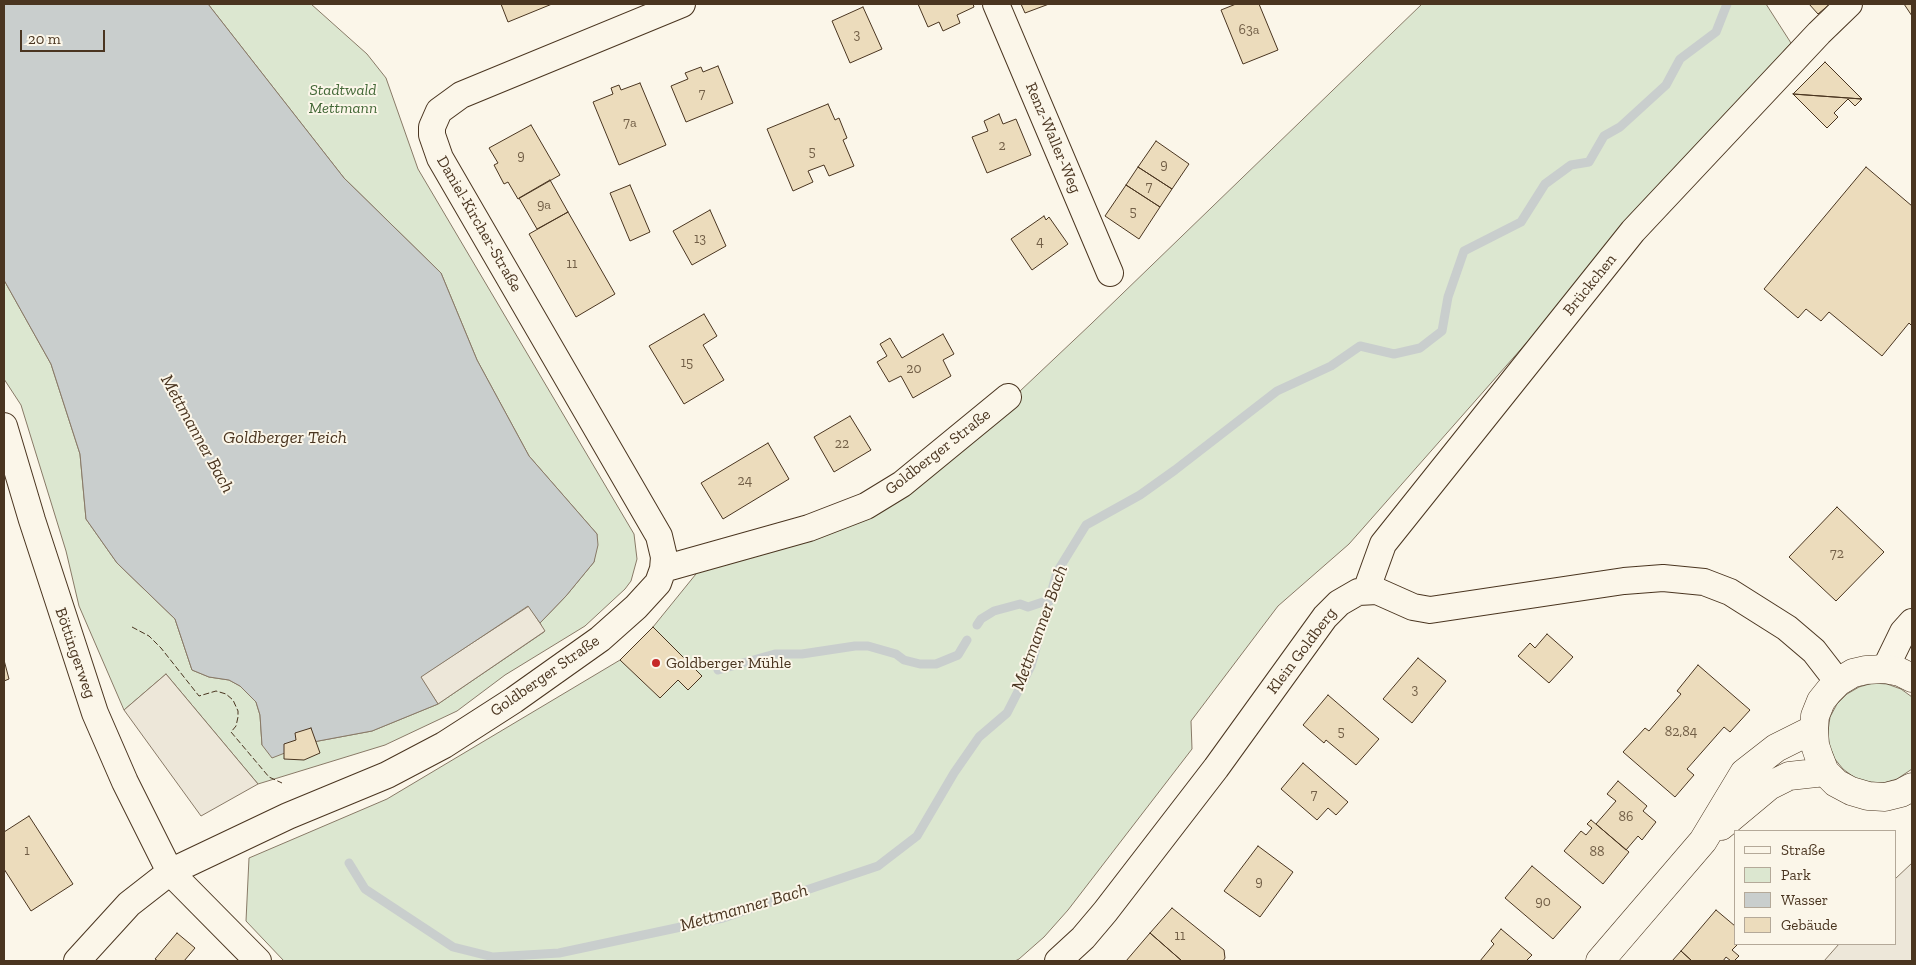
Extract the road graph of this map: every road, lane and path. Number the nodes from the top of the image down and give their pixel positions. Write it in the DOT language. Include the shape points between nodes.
graph roads {
  1 [pos="682,4"];
  2 [pos="996,4"];
  3 [pos="1849,4"];
  4 [pos="1110,273"];
  5 [pos="1008,397"];
  6 [pos="4,426"];
  7 [pos="663,569"];
  8 [pos="1366,591"];
  9 [pos="1912,622"];
  10 [pos="1885,669"];
  11 [pos="1912,678"];
  12 [pos="1838,682"];
  13 [pos="1814,729"];
  14 [pos="1825,772"];
  15 [pos="1908,796"];
  16 [pos="1703,841"];
  17 [pos="170,872"];
  18 [pos="78,961"];
  19 [pos="258,961"];
  20 [pos="1058,961"];
  21 [pos="1600,961"];
  1 -- 7 [label="street, Daniel-Kircher-Straße" via="461,95 439,111 432,127 440,158 654,526 662,547"];
  2 -- 4 [label="street, Renz-Waller-Weg"];
  3 -- 8 [label="street, Brückchen" via="1633,231 1383,544"];
  5 -- 7 [label="street, Goldberger Straße" via="902,484 866,506 809,528"];
  6 -- 17 [label="street, Böttingerweg" via="95,713"];
  7 -- 17 [label="street, Goldberger Straße" via="658,583 646,597 600,639 444,745"];
  8 -- 12 [label="street" via="1377,591 1413,607 1430,610 1624,581 1663,578 1704,582 1730,592 1787,628 1814,651"];
  8 -- 20 [label="street, Klein Goldberg" via="1345,598 1325,618 1216,768 1105,912"];
  9 -- 10 [label="street" via="1903,632"];
  10 -- 11 [label="main road"];
  10 -- 12 [label="main road" via="1866,670"];
  12 -- 13 [label="main road" via="1821,701"];
  13 -- 14 [label="main road" via="1815,745"];
  13 -- 16 [label="main road" via="1776,748 1744,774"];
  14 -- 15 [label="main road" via="1850,791 1868,796"];
  14 -- 16 [label="main road" via="1789,776 1769,786"];
  16 -- 21 [label="main road"];
  17 -- 18 [label="street, Goldberger Straße" via="129,904"];
  17 -- 19 [label="street, Böttingerweg"];
}
